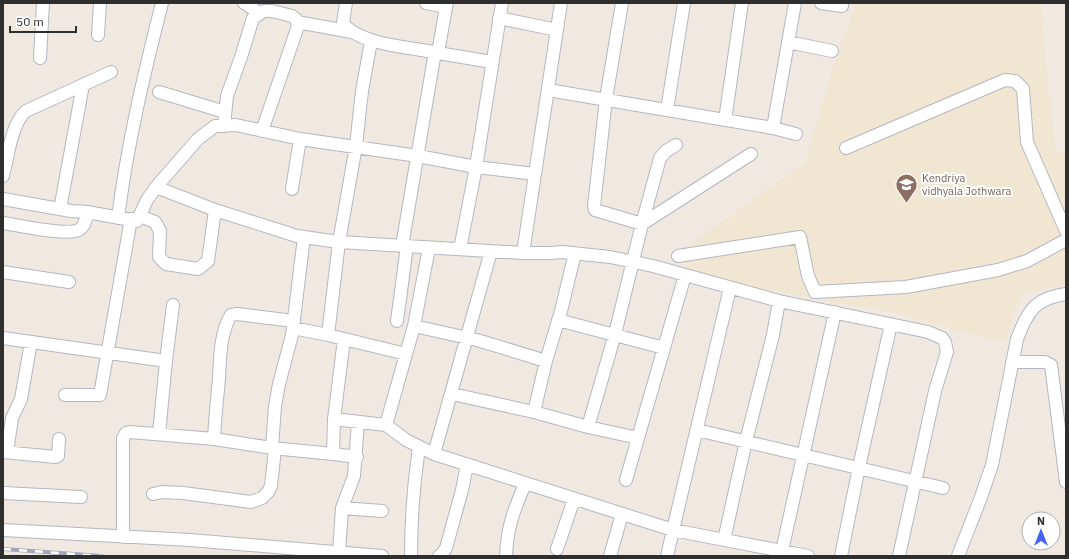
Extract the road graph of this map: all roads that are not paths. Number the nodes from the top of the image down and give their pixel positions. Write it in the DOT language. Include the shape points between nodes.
graph roads {
  1 [pos="43,3"];
  2 [pos="100,3"];
  3 [pos="162,3"];
  4 [pos="244,3"];
  5 [pos="346,3"];
  6 [pos="426,3"];
  7 [pos="502,3"];
  8 [pos="561,3"];
  9 [pos="622,3"];
  10 [pos="684,3"];
  11 [pos="742,3"];
  12 [pos="795,3"];
  13 [pos="821,3"];
  14 [pos="446,5"];
  15 [pos="842,6"];
  16 [pos="260,13"];
  17 [pos="499,18"];
  18 [pos="297,22"];
  19 [pos="557,30"];
  20 [pos="352,32"];
  21 [pos="98,35"];
  22 [pos="371,41"];
  23 [pos="788,42"];
  24 [pos="832,51"];
  25 [pos="437,52"];
  26 [pos="40,58"];
  27 [pos="492,62"];
  28 [pos="110,72"];
  29 [pos="83,85"];
  30 [pos="548,90"];
  31 [pos="159,92"];
  32 [pos="606,99"];
  33 [pos="667,110"];
  34 [pos="225,112"];
  35 [pos="725,120"];
  36 [pos="224,126"];
  37 [pos="773,128"];
  38 [pos="262,131"];
  39 [pos="796,134"];
  40 [pos="300,139"];
  41 [pos="676,145"];
  42 [pos="356,146"];
  43 [pos="846,148"];
  44 [pos="751,154"];
  45 [pos="418,156"];
  46 [pos="476,167"];
  47 [pos="535,174"];
  48 [pos="3,176"];
  49 [pos="156,187"];
  50 [pos="292,189"];
  51 [pos="3,199"];
  52 [pos="60,209"];
  53 [pos="215,210"];
  54 [pos="87,212"];
  55 [pos="118,218"];
  56 [pos="135,218"];
  57 [pos="3,223"];
  58 [pos="642,224"];
  59 [pos="1066,231"];
  60 [pos="304,237"];
  61 [pos="1066,240"];
  62 [pos="339,242"];
  63 [pos="405,246"];
  64 [pos="429,248"];
  65 [pos="460,249"];
  66 [pos="491,251"];
  67 [pos="523,253"];
  68 [pos="575,253"];
  69 [pos="678,256"];
  70 [pos="634,262"];
  71 [pos="3,272"];
  72 [pos="685,275"];
  73 [pos="69,282"];
  74 [pos="730,288"];
  75 [pos="1066,294"];
  76 [pos="779,301"];
  77 [pos="173,305"];
  78 [pos="835,312"];
  79 [pos="558,320"];
  80 [pos="397,321"];
  81 [pos="293,324"];
  82 [pos="891,324"];
  83 [pos="414,326"];
  84 [pos="615,334"];
  85 [pos="328,335"];
  86 [pos="3,338"];
  87 [pos="466,338"];
  88 [pos="344,339"];
  89 [pos="30,342"];
  90 [pos="664,348"];
  91 [pos="108,353"];
  92 [pos="406,354"];
  93 [pos="166,361"];
  94 [pos="546,361"];
  95 [pos="1012,362"];
  96 [pos="452,394"];
  97 [pos="65,395"];
  98 [pos="534,412"];
  99 [pos="334,420"];
  100 [pos="358,422"];
  101 [pos="386,425"];
  102 [pos="588,427"];
  103 [pos="697,430"];
  104 [pos="159,434"];
  105 [pos="638,438"];
  106 [pos="214,439"];
  107 [pos="59,440"];
  108 [pos="746,441"];
  109 [pos="419,447"];
  110 [pos="273,448"];
  111 [pos="5,452"];
  112 [pos="333,454"];
  113 [pos="434,454"];
  114 [pos="803,454"];
  115 [pos="357,457"];
  116 [pos="467,465"];
  117 [pos="859,467"];
  118 [pos="626,480"];
  119 [pos="916,481"];
  120 [pos="1066,482"];
  121 [pos="525,484"];
  122 [pos="943,488"];
  123 [pos="3,493"];
  124 [pos="153,494"];
  125 [pos="81,497"];
  126 [pos="574,499"];
  127 [pos="342,508"];
  128 [pos="382,511"];
  129 [pos="622,514"];
  130 [pos="3,530"];
  131 [pos="673,530"];
  132 [pos="123,537"];
  133 [pos="724,540"];
  134 [pos="558,549"];
  135 [pos="782,551"];
  136 [pos="339,553"];
  137 [pos="382,556"];
  138 [pos="411,556"];
  139 [pos="439,556"];
  140 [pos="506,556"];
  141 [pos="610,556"];
  142 [pos="667,556"];
  143 [pos="808,556"];
  144 [pos="841,556"];
  145 [pos="899,556"];
  146 [pos="958,556"];
  1 -- 26 [label="street"];
  2 -- 21 [label="street"];
  3 -- 55 [label="street" via="132,129"];
  4 -- 16 [label="street"];
  5 -- 20 [label="street" via="343,23"];
  6 -- 14 [label="street"];
  7 -- 17 [label="street"];
  8 -- 19 [label="street"];
  9 -- 32 [label="street"];
  10 -- 33 [label="street"];
  11 -- 35 [label="street"];
  12 -- 23 [label="street"];
  13 -- 15 [label="street"];
  14 -- 25 [label="street"];
  16 -- 18 [label="street" via="272,11 292,16"];
  16 -- 34 [label="street" via="253,18 226,96"];
  17 -- 19 [label="street"];
  17 -- 27 [label="street"];
  18 -- 20 [label="street"];
  18 -- 38 [label="street" via="298,26"];
  19 -- 30 [label="street"];
  20 -- 22 [label="street"];
  22 -- 25 [label="street"];
  22 -- 42 [label="street"];
  23 -- 24 [label="street"];
  23 -- 37 [label="street"];
  25 -- 27 [label="street"];
  25 -- 45 [label="street"];
  27 -- 46 [label="street"];
  28 -- 29 [label="street"];
  29 -- 48 [label="street" via="22,114 16,125"];
  29 -- 52 [label="street"];
  30 -- 32 [label="street"];
  30 -- 47 [label="street"];
  31 -- 34 [label="street"];
  32 -- 33 [label="street"];
  32 -- 58 [label="street" via="595,210"];
  33 -- 35 [label="street"];
  34 -- 36 [label="street"];
  35 -- 37 [label="street"];
  36 -- 38 [label="street" via="236,125"];
  36 -- 49 [label="street" via="215,126 198,139"];
  37 -- 39 [label="street"];
  38 -- 40 [label="street"];
  40 -- 42 [label="street"];
  40 -- 50 [label="street"];
  41 -- 58 [label="street" via="660,158"];
  42 -- 45 [label="street"];
  42 -- 62 [label="street"];
  43 -- 59 [label="street" via="1005,80 1015,81 1023,89 1027,142"];
  44 -- 58 [label="street"];
  45 -- 46 [label="street"];
  45 -- 63 [label="street"];
  46 -- 47 [label="street"];
  46 -- 65 [label="street"];
  47 -- 67 [label="street"];
  49 -- 53 [label="street"];
  49 -- 56 [label="street"];
  51 -- 52 [label="street"];
  52 -- 54 [label="street"];
  53 -- 56 [label="street" via="208,262 198,269 163,262 159,257 160,231 155,222"];
  53 -- 60 [label="street"];
  54 -- 55 [label="street"];
  54 -- 57 [label="street" via="84,226 74,232"];
  55 -- 56 [label="street"];
  56 -- 91 [label="street"];
  58 -- 70 [label="street"];
  60 -- 62 [label="street"];
  60 -- 81 [label="street"];
  61 -- 69 [label="street" via="1026,262 998,270 906,287 814,292 800,237"];
  62 -- 63 [label="street"];
  62 -- 85 [label="street"];
  63 -- 64 [label="street"];
  63 -- 80 [label="street"];
  64 -- 65 [label="street"];
  64 -- 83 [label="street"];
  65 -- 66 [label="street"];
  66 -- 67 [label="street"];
  66 -- 87 [label="street"];
  67 -- 68 [label="street"];
  68 -- 70 [label="street"];
  68 -- 79 [label="street"];
  70 -- 72 [label="street"];
  70 -- 84 [label="street"];
  71 -- 73 [label="street"];
  72 -- 74 [label="street"];
  72 -- 90 [label="street"];
  74 -- 76 [label="street"];
  74 -- 103 [label="street"];
  75 -- 95 [label="street" via="1049,298 1034,306 1016,339"];
  76 -- 78 [label="street"];
  76 -- 108 [label="street"];
  77 -- 93 [label="street"];
  78 -- 82 [label="street"];
  78 -- 114 [label="street"];
  79 -- 84 [label="street"];
  79 -- 94 [label="street"];
  81 -- 85 [label="street"];
  81 -- 106 [label="street" via="238,314 231,315 226,322"];
  81 -- 110 [label="street" via="279,384"];
  82 -- 117 [label="street"];
  82 -- 119 [label="street" via="928,332 942,338 947,352 935,391"];
  83 -- 87 [label="street"];
  83 -- 92 [label="street"];
  84 -- 90 [label="street"];
  84 -- 102 [label="street"];
  85 -- 88 [label="street"];
  86 -- 89 [label="street"];
  87 -- 94 [label="street"];
  87 -- 96 [label="street"];
  88 -- 92 [label="street"];
  88 -- 99 [label="street"];
  89 -- 91 [label="street"];
  89 -- 111 [label="street" via="21,399 12,418"];
  90 -- 105 [label="street"];
  91 -- 93 [label="street"];
  91 -- 97 [label="street" via="100,395"];
  92 -- 101 [label="street"];
  93 -- 104 [label="street"];
  94 -- 98 [label="street"];
  95 -- 120 [label="street" via="1045,362 1050,365"];
  95 -- 146 [label="street" via="992,465"];
  96 -- 98 [label="street"];
  96 -- 113 [label="street"];
  98 -- 102 [label="street"];
  99 -- 100 [label="street"];
  99 -- 112 [label="street"];
  100 -- 101 [label="street"];
  100 -- 115 [label="street"];
  101 -- 109 [label="street"];
  102 -- 105 [label="street"];
  103 -- 108 [label="street"];
  103 -- 131 [label="street"];
  104 -- 106 [label="street"];
  104 -- 132 [label="street" via="130,432 123,438"];
  105 -- 118 [label="street"];
  106 -- 110 [label="street"];
  107 -- 111 [label="street" via="56,457"];
  108 -- 114 [label="street"];
  108 -- 133 [label="street"];
  109 -- 113 [label="street"];
  109 -- 138 [label="street"];
  110 -- 112 [label="street"];
  110 -- 124 [label="street" via="271,486 262,498 251,502 183,493"];
  112 -- 115 [label="street"];
  113 -- 116 [label="street"];
  114 -- 117 [label="street"];
  114 -- 135 [label="street"];
  115 -- 127 [label="street" via="354,476"];
  116 -- 121 [label="street"];
  116 -- 139 [label="street" via="446,548"];
  117 -- 119 [label="street"];
  117 -- 144 [label="street"];
  119 -- 122 [label="street"];
  119 -- 145 [label="street"];
  121 -- 126 [label="street"];
  121 -- 140 [label="street" via="510,524"];
  123 -- 125 [label="street"];
  126 -- 129 [label="street"];
  126 -- 134 [label="street"];
  127 -- 128 [label="street"];
  127 -- 136 [label="street"];
  129 -- 131 [label="street"];
  129 -- 141 [label="street"];
  130 -- 132 [label="street"];
  131 -- 133 [label="street"];
  131 -- 142 [label="street"];
  132 -- 136 [label="street"];
  133 -- 135 [label="street"];
  135 -- 143 [label="street"];
  136 -- 137 [label="street"];
}
